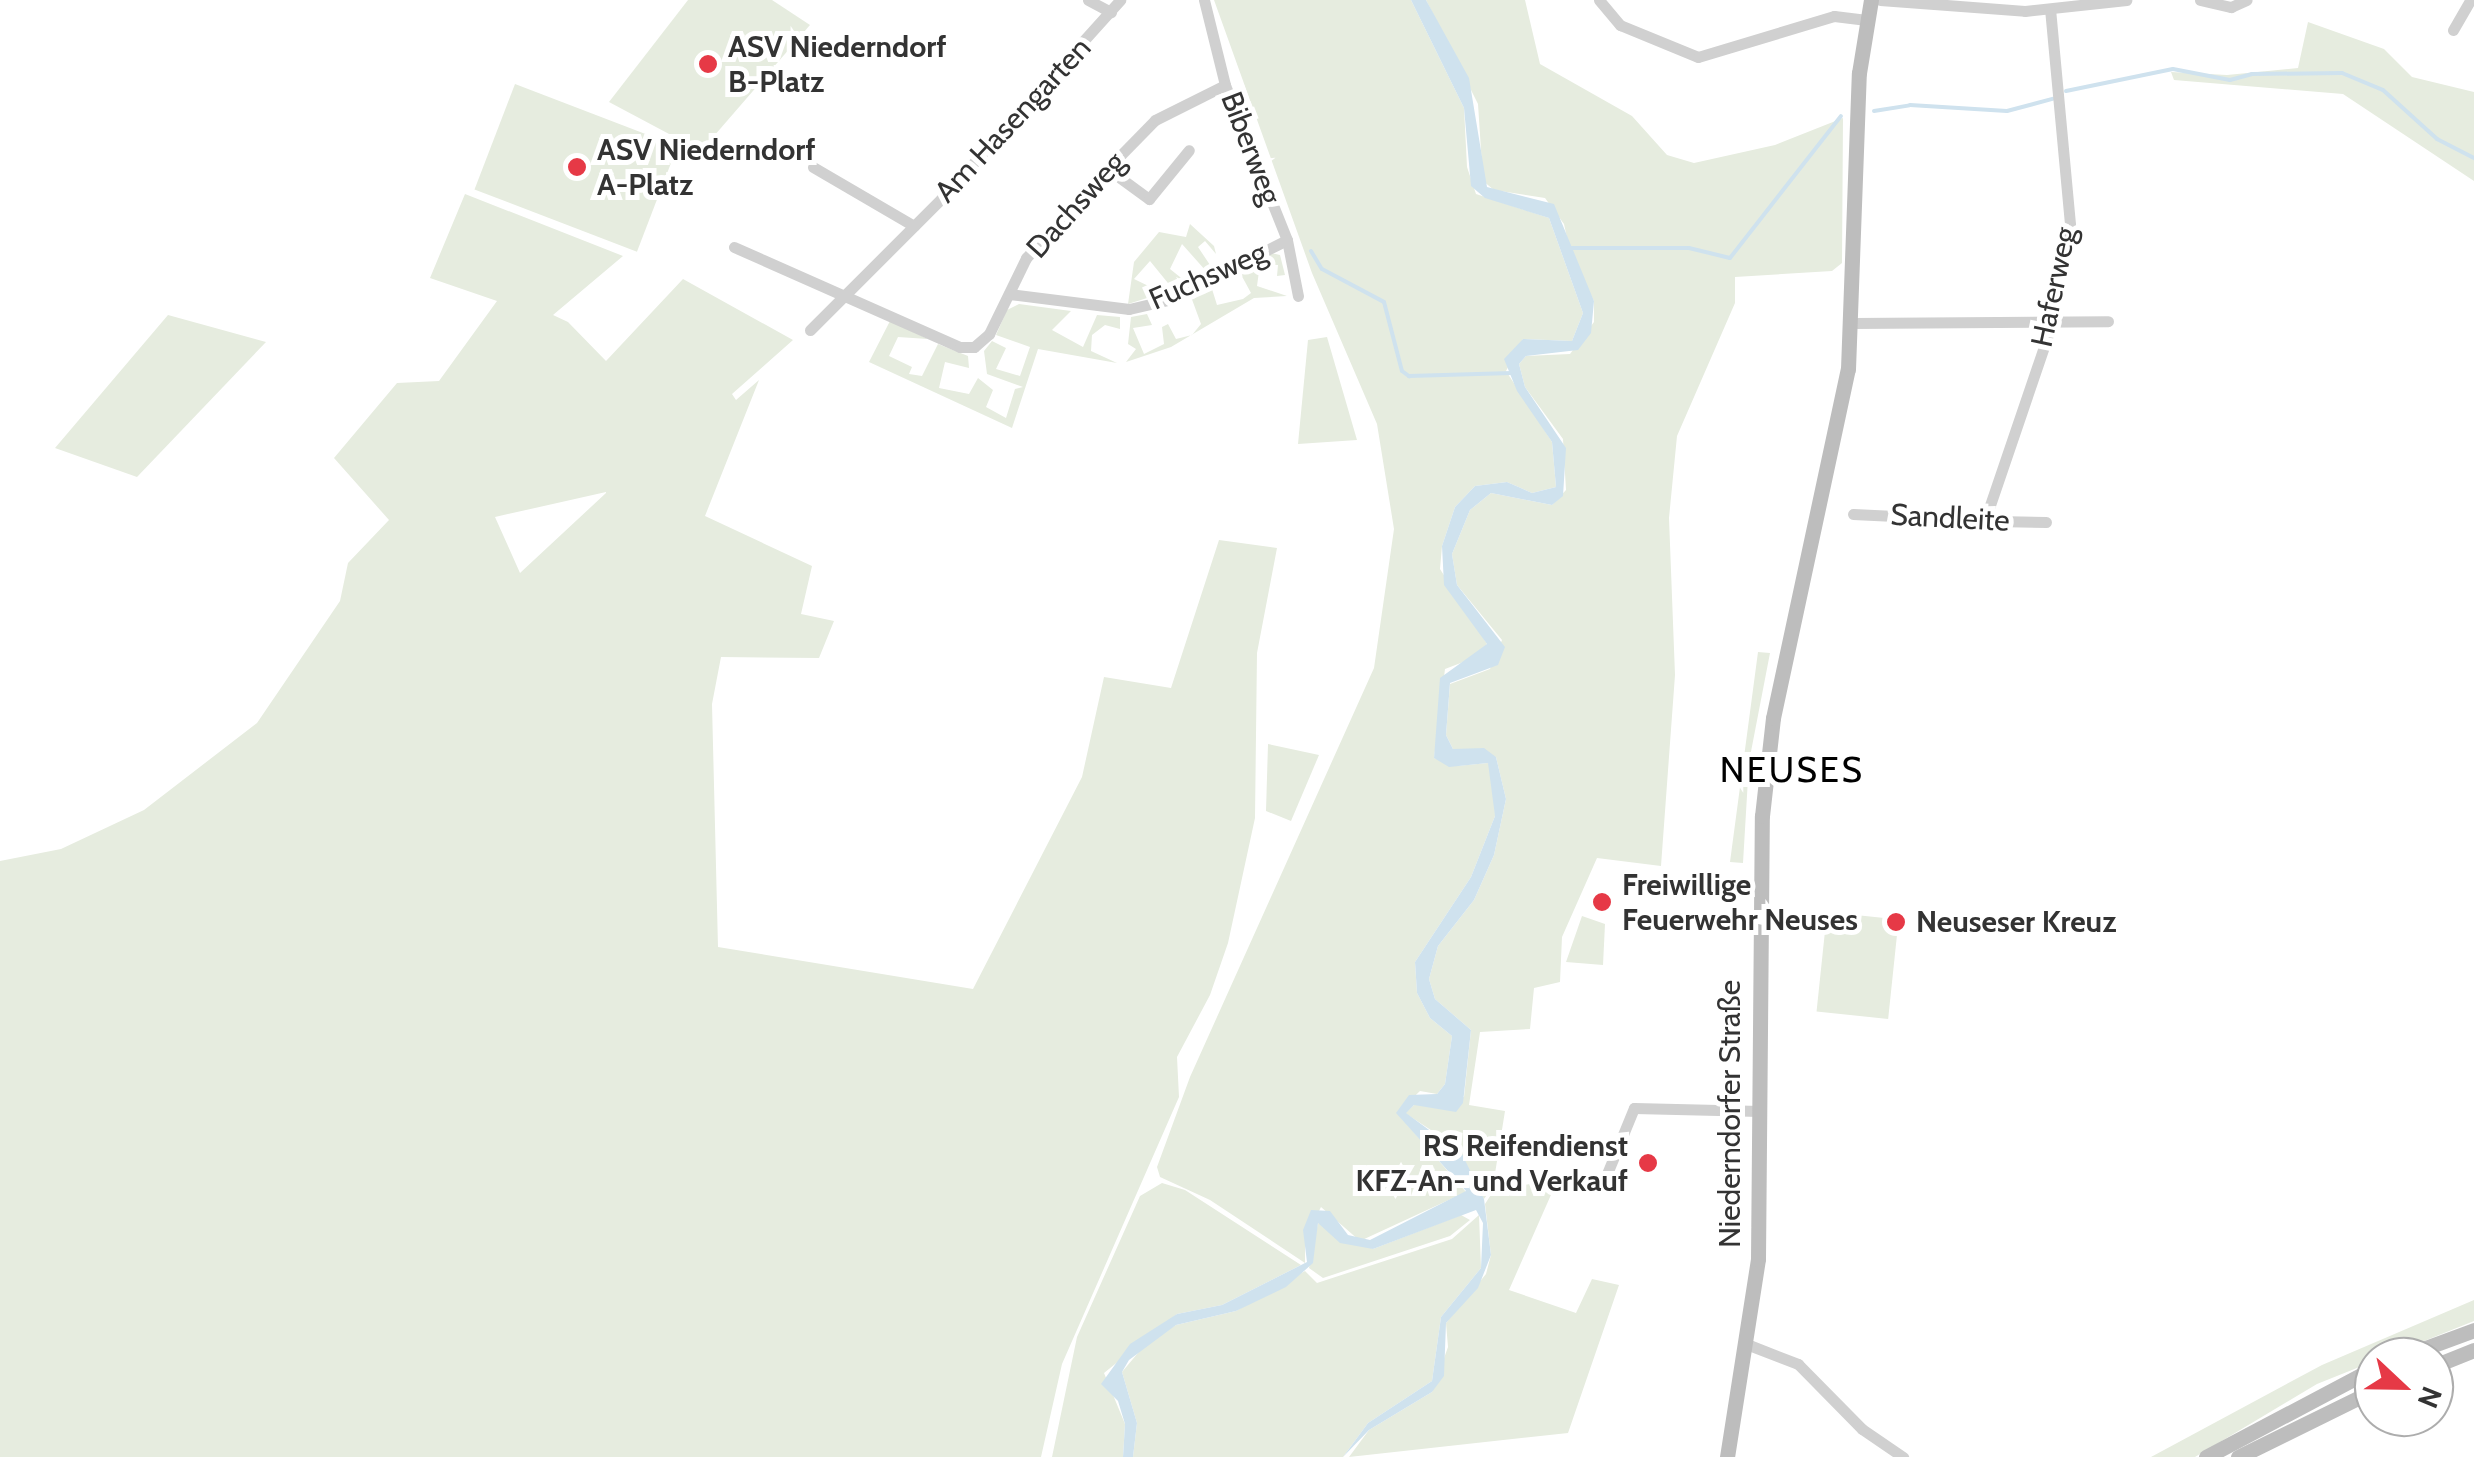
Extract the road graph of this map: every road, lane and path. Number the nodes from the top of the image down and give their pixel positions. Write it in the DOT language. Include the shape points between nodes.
graph roads {
  1 [pos="1088,0"];
  2 [pos="1120,0"];
  3 [pos="1204,0"];
  4 [pos="1599,0"];
  5 [pos="1871,0"];
  6 [pos="1880,0"];
  7 [pos="2126,0"];
  8 [pos="2200,0"];
  9 [pos="2247,0"];
  10 [pos="2470,0"];
  11 [pos="2050,10"];
  12 [pos="1112,12"];
  13 [pos="1868,20"];
  14 [pos="2453,30"];
  15 [pos="1225,85"];
  16 [pos="1189,150"];
  17 [pos="812,167"];
  18 [pos="1108,168"];
  19 [pos="914,226"];
  20 [pos="1287,240"];
  21 [pos="734,247"];
  22 [pos="1009,294"];
  23 [pos="1298,296"];
  24 [pos="847,297"];
  25 [pos="2054,320"];
  26 [pos="2108,321"];
  27 [pos="1853,323"];
  28 [pos="810,330"];
  29 [pos="1853,514"];
  30 [pos="1986,514"];
  31 [pos="2046,522"];
  32 [pos="1760,1111"];
  33 [pos="1543,1182"];
  34 [pos="1749,1345"];
  35 [pos="2354,1379"];
  36 [pos="2354,1400"];
  37 [pos="1727,1457"];
  38 [pos="1903,1457"];
  39 [pos="2206,1457"];
  40 [pos="2238,1457"];
  1 -- 12 [label="street, Am Hasengarten"];
  2 -- 12 [label="street, Am Hasengarten"];
  3 -- 15 [label="street, Biberweg"];
  4 -- 13 [label="street" via="1620,24 1698,57 1834,16"];
  5 -- 13 [label="main road, Niederndorfer Straße"];
  6 -- 11 [label="street" via="1960,10"];
  7 -- 11 [label="street"];
  8 -- 9 [label="street" via="2231,7"];
  10 -- 14 [label="street"];
  11 -- 25 [label="street, Haferweg" via="2070,224"];
  12 -- 19 [label="street, Am Hasengarten"];
  13 -- 27 [label="main road, Niederndorfer Straße" via="1859,73"];
  15 -- 18 [label="street, Dachsweg" via="1154,120"];
  15 -- 20 [label="street, Biberweg"];
  16 -- 18 [label="street" via="1149,198"];
  17 -- 19 [label="street, Am Hasengarten"];
  18 -- 22 [label="street, Dachsweg" via="1026,258"];
  19 -- 24 [label="street, Am Hasengarten"];
  20 -- 22 [label="street, Fuchsweg" via="1167,300 1129,310"];
  20 -- 23 [label="street, Biberweg"];
  21 -- 24 [label="street"];
  22 -- 24 [label="street, Dachsweg" via="989,334 974,347 960,347"];
  24 -- 28 [label="street, Am Hasengarten"];
  25 -- 26 [label="street"];
  25 -- 27 [label="street"];
  25 -- 30 [label="street, Haferweg"];
  27 -- 32 [label="main road, Niederndorfer Straße" via="1838,425 1773,718 1757,904"];
  29 -- 30 [label="street, Sandleite" via="1978,520"];
  30 -- 31 [label="street, Sandleite" via="1995,521"];
  32 -- 33 [label="street" via="1634,1108 1604,1181"];
  32 -- 34 [label="main road, Niederndorfer Straße"];
  34 -- 37 [label="main road, Niederndorfer Straße"];
  34 -- 38 [label="street" via="1798,1364 1862,1429"];
  35 -- 39 [label="main road"];
  36 -- 40 [label="main road"];
}
